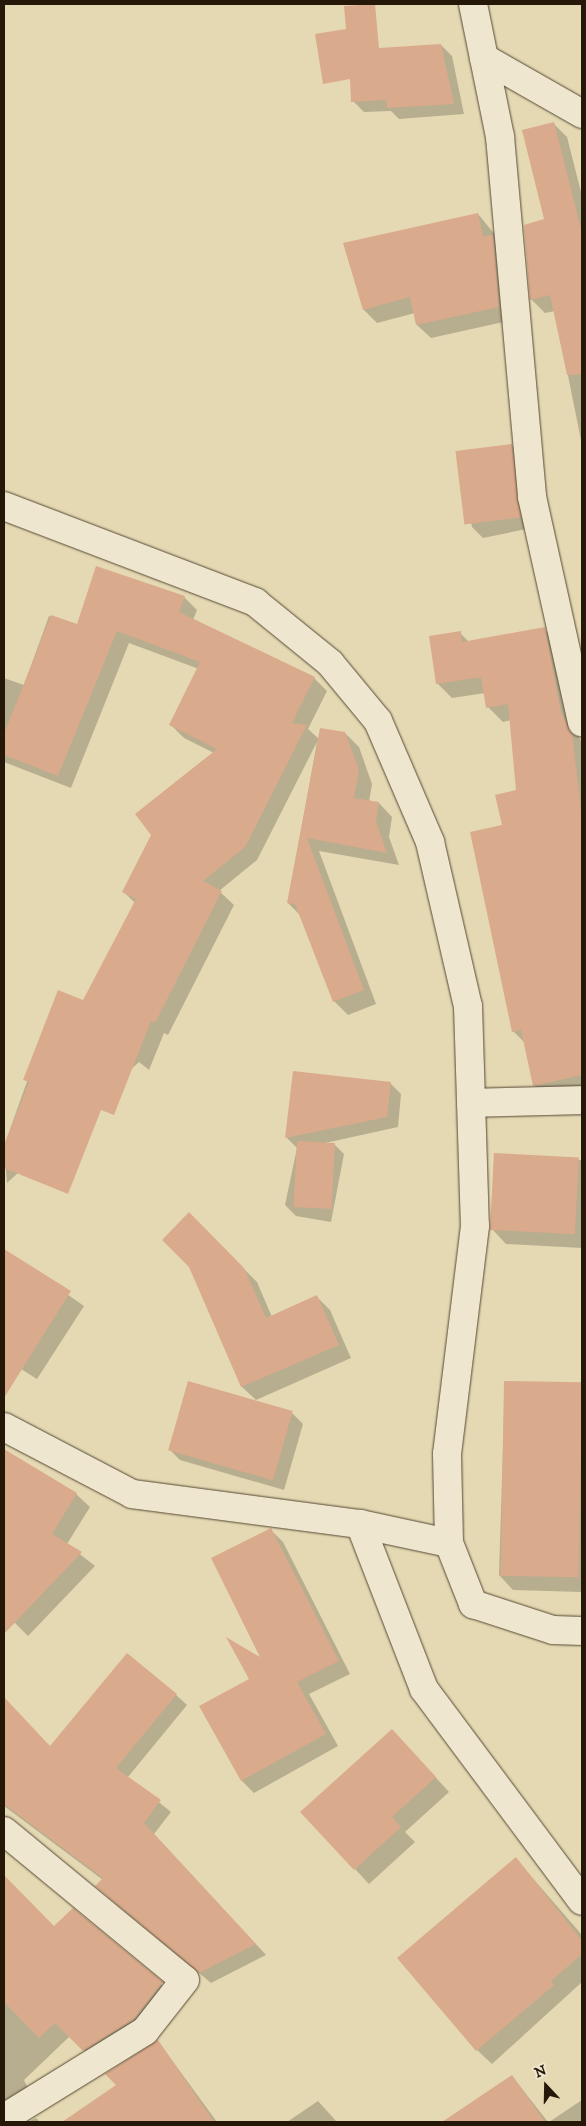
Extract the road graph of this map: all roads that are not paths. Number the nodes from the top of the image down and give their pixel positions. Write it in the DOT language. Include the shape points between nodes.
graph roads {
  1 [pos="473,4"];
  2 [pos="484,58"];
  3 [pos="582,114"];
  4 [pos="4,506"];
  5 [pos="582,723"];
  6 [pos="582,1100"];
  7 [pos="471,1103"];
  8 [pos="4,1427"];
  9 [pos="360,1524"];
  10 [pos="449,1543"];
  11 [pos="582,1631"];
  12 [pos="4,1831"];
  13 [pos="582,1901"];
  14 [pos="4,2118"];
  1 -- 2 [label="street"];
  2 -- 3 [label="street"];
  2 -- 5 [label="street" via="500,137 532,497"];
  4 -- 7 [label="street" via="255,602 330,663 378,721 430,842 468,1006"];
  6 -- 7 [label="street"];
  7 -- 10 [label="street" via="475,1226 448,1454"];
  8 -- 9 [label="street" via="132,1494"];
  9 -- 10 [label="street"];
  9 -- 13 [label="street" via="424,1689"];
  10 -- 11 [label="street" via="473,1604 553,1630"];
  12 -- 14 [label="street" via="185,1980 145,2031"];
}
